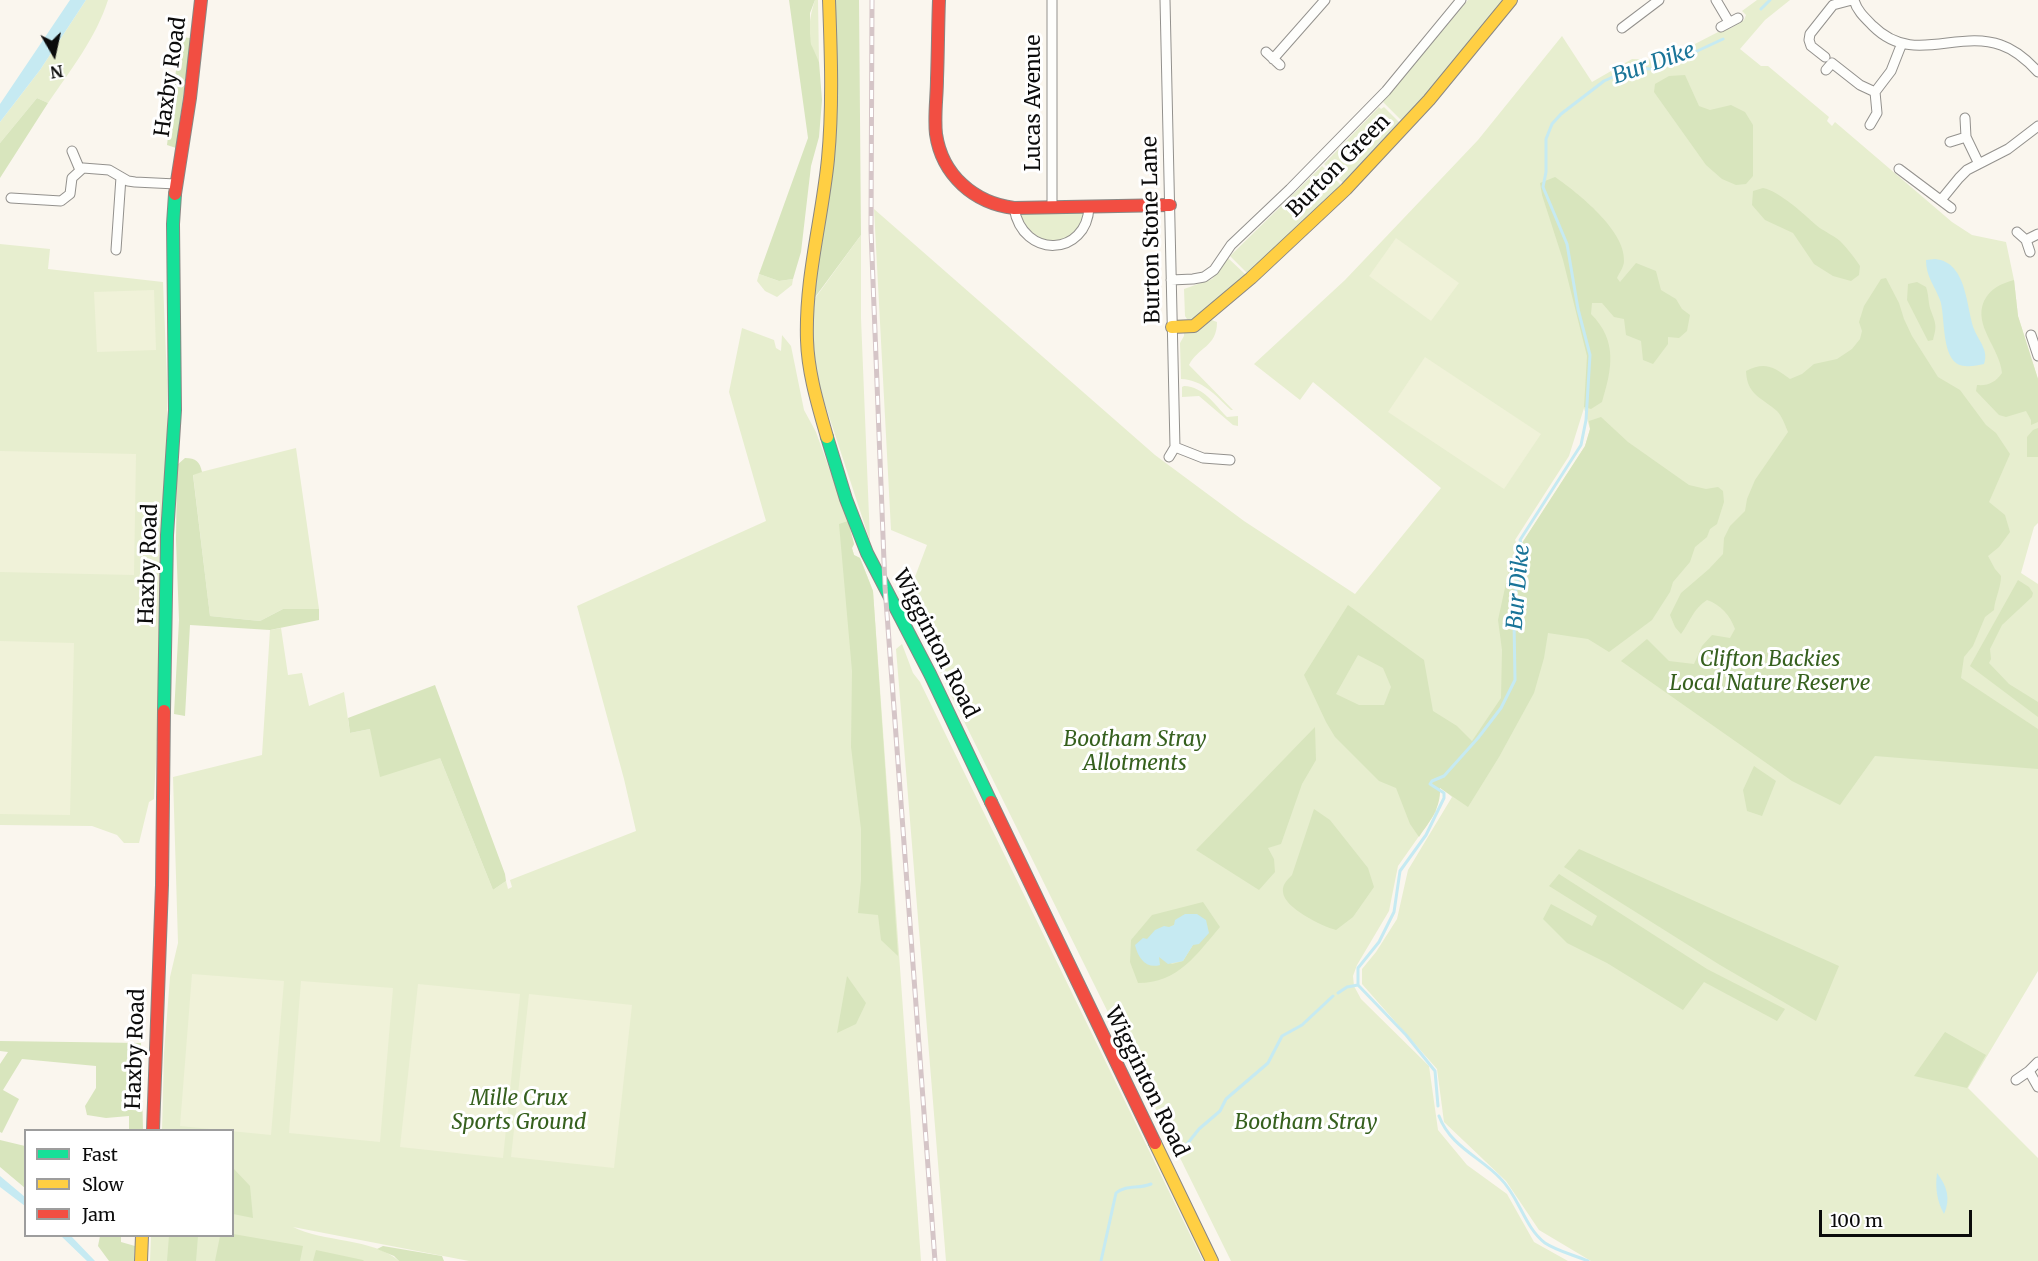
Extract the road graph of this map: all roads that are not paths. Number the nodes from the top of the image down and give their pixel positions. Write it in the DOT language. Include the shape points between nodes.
graph roads {
  1 [pos="201,0"];
  2 [pos="829,0"];
  3 [pos="939,0"];
  4 [pos="1052,0"];
  5 [pos="1165,0"];
  6 [pos="1325,0"];
  7 [pos="1461,0"];
  8 [pos="1511,0"];
  9 [pos="1659,0"];
  10 [pos="1716,0"];
  11 [pos="1853,0"];
  12 [pos="1729,22"];
  13 [pos="1622,28"];
  14 [pos="1902,44"];
  15 [pos="1825,57"];
  16 [pos="1273,59"];
  17 [pos="1826,70"];
  18 [pos="2038,72"];
  19 [pos="1875,92"];
  20 [pos="1965,118"];
  21 [pos="1870,125"];
  22 [pos="2038,126"];
  23 [pos="1966,137"];
  24 [pos="1950,142"];
  25 [pos="72,151"];
  26 [pos="1979,164"];
  27 [pos="1899,169"];
  28 [pos="80,170"];
  29 [pos="121,177"];
  30 [pos="176,184"];
  31 [pos="11,198"];
  32 [pos="1941,200"];
  33 [pos="1170,205"];
  34 [pos="1052,207"];
  35 [pos="1089,207"];
  36 [pos="1014,208"];
  37 [pos="1951,208"];
  38 [pos="2017,232"];
  39 [pos="2038,234"];
  40 [pos="2026,240"];
  41 [pos="116,250"];
  42 [pos="2030,252"];
  43 [pos="1171,280"];
  44 [pos="1172,327"];
  45 [pos="2031,335"];
  46 [pos="2038,356"];
  47 [pos="1175,447"];
  48 [pos="1169,457"];
  49 [pos="1230,460"];
  50 [pos="2038,1062"];
  51 [pos="2029,1071"];
  52 [pos="2016,1080"];
  53 [pos="2038,1087"];
  54 [pos="153,1129"];
  55 [pos="142,1237"];
  56 [pos="141,1261"];
  57 [pos="1212,1261"];
  1 -- 30 [label="street, Haxby Road"];
  2 -- 57 [label="street, Wigginton Road" via="831,133 805,322 809,366 842,488 866,550 926,664"];
  3 -- 36 [label="street" via="938,145 947,166 968,190 986,201"];
  4 -- 34 [label="street, Lucas Avenue"];
  5 -- 33 [label="street, Burton Stone Lane"];
  6 -- 16 [label="street"];
  7 -- 43 [label="street, Burton Green" via="1386,91 1231,245 1214,270 1204,277"];
  8 -- 44 [label="street, Burton Green" via="1430,100 1338,197 1194,326"];
  9 -- 13 [label="street"];
  10 -- 12 [label="street"];
  11 -- 14 [label="street" via="1876,30"];
  11 -- 15 [label="street" via="1833,5 1810,34 1811,46"];
  14 -- 18 [label="street" via="2000,45 2018,53"];
  14 -- 19 [label="street" via="1891,72"];
  17 -- 19 [label="street" via="1832,63"];
  19 -- 21 [label="street" via="1877,113"];
  20 -- 23 [label="street"];
  22 -- 26 [label="street" via="2008,149"];
  23 -- 24 [label="street"];
  23 -- 26 [label="street"];
  25 -- 28 [label="street"];
  26 -- 32 [label="street" via="1959,178"];
  27 -- 32 [label="street"];
  28 -- 29 [label="street" via="109,170"];
  28 -- 31 [label="street" via="72,178 70,194 61,201"];
  29 -- 30 [label="street" via="135,182"];
  29 -- 41 [label="street"];
  30 -- 54 [label="street, Haxby Road" via="172,257 176,410 167,535 162,885"];
  32 -- 37 [label="street"];
  33 -- 35 [label="street"];
  33 -- 43 [label="street, Burton Stone Lane"];
  34 -- 35 [label="street"];
  34 -- 36 [label="street"];
  35 -- 36 [label="street" via="1079,233 1067,242 1052,245 1034,241 1023,232"];
  38 -- 40 [label="street"];
  39 -- 40 [label="street"];
  40 -- 42 [label="street"];
  43 -- 44 [label="street, Burton Stone Lane"];
  44 -- 47 [label="street, Burton Stone Lane"];
  45 -- 46 [label="street"];
  47 -- 48 [label="street"];
  47 -- 49 [label="street" via="1203,458"];
  50 -- 51 [label="street"];
  51 -- 52 [label="street"];
  51 -- 53 [label="street"];
  55 -- 56 [label="street"];
}
